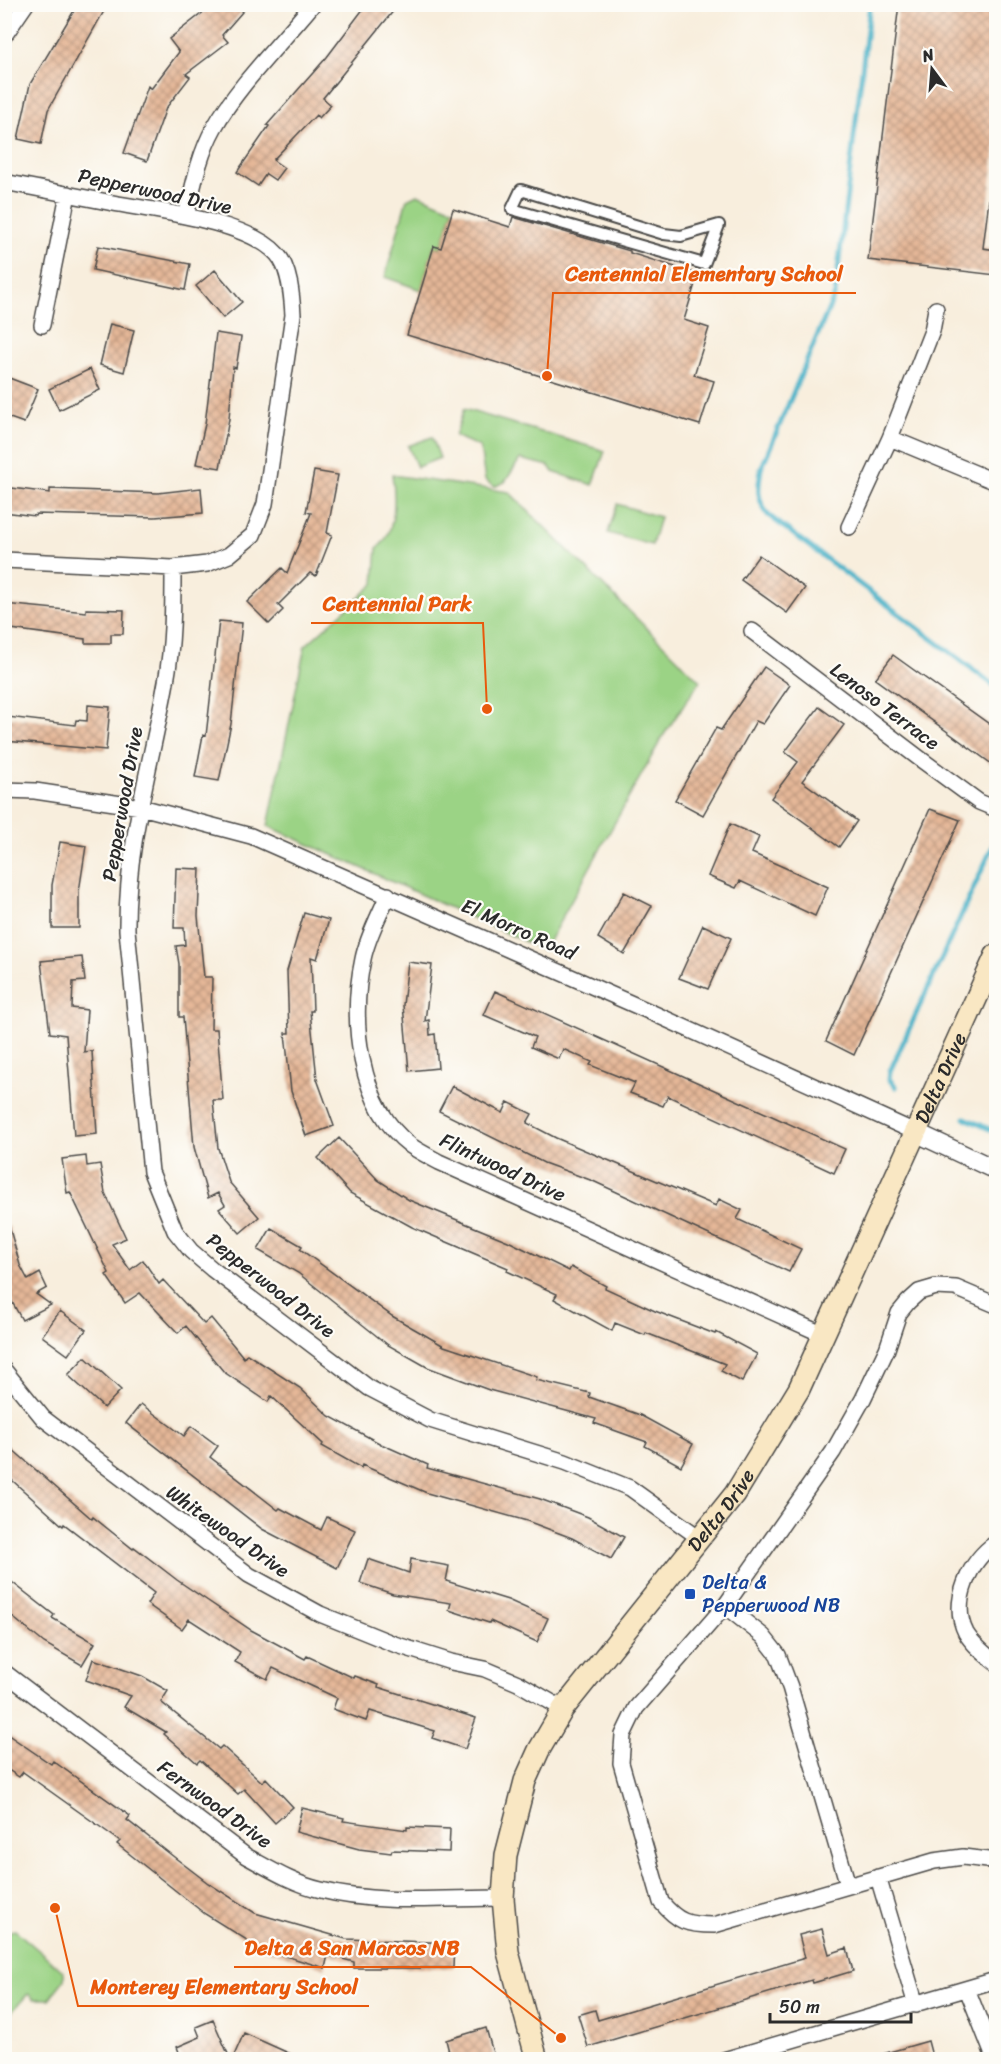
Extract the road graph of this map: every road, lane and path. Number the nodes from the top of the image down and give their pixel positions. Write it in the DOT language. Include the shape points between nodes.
graph roads {
  1 [pos="26,4"];
  2 [pos="313,4"];
  3 [pos="4,36"];
  4 [pos="4,182"];
  5 [pos="68,194"];
  6 [pos="186,216"];
  7 [pos="704,264"];
  8 [pos="936,309"];
  9 [pos="42,325"];
  10 [pos="890,438"];
  11 [pos="996,482"];
  12 [pos="849,527"];
  13 [pos="4,560"];
  14 [pos="173,568"];
  15 [pos="752,631"];
  16 [pos="4,790"];
  17 [pos="141,807"];
  18 [pos="996,809"];
  19 [pos="388,896"];
  20 [pos="996,955"];
  21 [pos="915,1132"];
  22 [pos="996,1170"];
  23 [pos="996,1305"];
  24 [pos="824,1335"];
  25 [pos="4,1370"];
  26 [pos="701,1539"];
  27 [pos="996,1543"];
  28 [pos="725,1606"];
  29 [pos="996,1663"];
  30 [pos="4,1672"];
  31 [pos="563,1709"];
  32 [pos="996,1861"];
  33 [pos="878,1877"];
  34 [pos="848,1885"];
  35 [pos="503,1898"];
  36 [pos="996,1980"];
  37 [pos="967,1989"];
  38 [pos="916,2004"];
  39 [pos="537,2060"];
  40 [pos="724,2060"];
  41 [pos="995,2060"];
  1 -- 3 [label="street"];
  2 -- 6 [label="street" via="214,128 203,152"];
  4 -- 5 [label="street, Pepperwood Drive"];
  5 -- 6 [label="street, Pepperwood Drive"];
  5 -- 9 [label="street"];
  6 -- 14 [label="street, Pepperwood Drive" via="235,229 259,240 278,255 292,296 293,315 265,504 253,536 229,555 207,564"];
  7 -- 7 [label="street" via="719,225 681,236 664,234 520,190 512,209"];
  8 -- 10 [label="street" via="932,331"];
  10 -- 11 [label="street"];
  10 -- 12 [label="street"];
  13 -- 14 [label="street"];
  14 -- 17 [label="street, Pepperwood Drive" via="171,646"];
  15 -- 18 [label="street, Lenoso Terrace" via="928,765"];
  16 -- 17 [label="street, El Morro Road"];
  17 -- 19 [label="street, El Morro Road" via="251,836"];
  17 -- 26 [label="street, Pepperwood Drive" via="126,891 127,930 151,1172 175,1230 191,1251 369,1388 430,1420 565,1462 630,1488"];
  19 -- 21 [label="street, El Morro Road"];
  19 -- 24 [label="street, Flintwood Drive" via="363,958 359,1029 364,1074 378,1106 411,1145 439,1162"];
  20 -- 21 [label="main road, Delta Drive"];
  21 -- 22 [label="street, El Morro Road"];
  21 -- 24 [label="main road, Delta Drive"];
  23 -- 28 [label="street" via="956,1288 936,1287 919,1292 908,1302 899,1313 863,1399 833,1452"];
  24 -- 26 [label="main road, Delta Drive" via="800,1389"];
  25 -- 31 [label="street, Whitewood Drive" via="44,1418 257,1580 320,1614 394,1644 485,1669"];
  26 -- 31 [label="main road, Delta Drive"];
  27 -- 29 [label="street" via="972,1566 961,1610 966,1633"];
  28 -- 34 [label="street" via="763,1636 778,1655"];
  28 -- 34 [label="street" via="636,1708 623,1735 621,1763 661,1902 674,1917 693,1925 714,1925"];
  30 -- 35 [label="street, Fernwood Drive" via="246,1856 284,1876 318,1890 357,1898"];
  31 -- 35 [label="main road, Delta Drive" via="525,1781 506,1855"];
  32 -- 33 [label="street" via="963,1857"];
  33 -- 34 [label="street"];
  33 -- 38 [label="street"];
  35 -- 39 [label="main road, Delta Drive" via="508,1952"];
  36 -- 37 [label="street"];
  37 -- 38 [label="street"];
  37 -- 41 [label="street"];
  38 -- 40 [label="street"];
}
